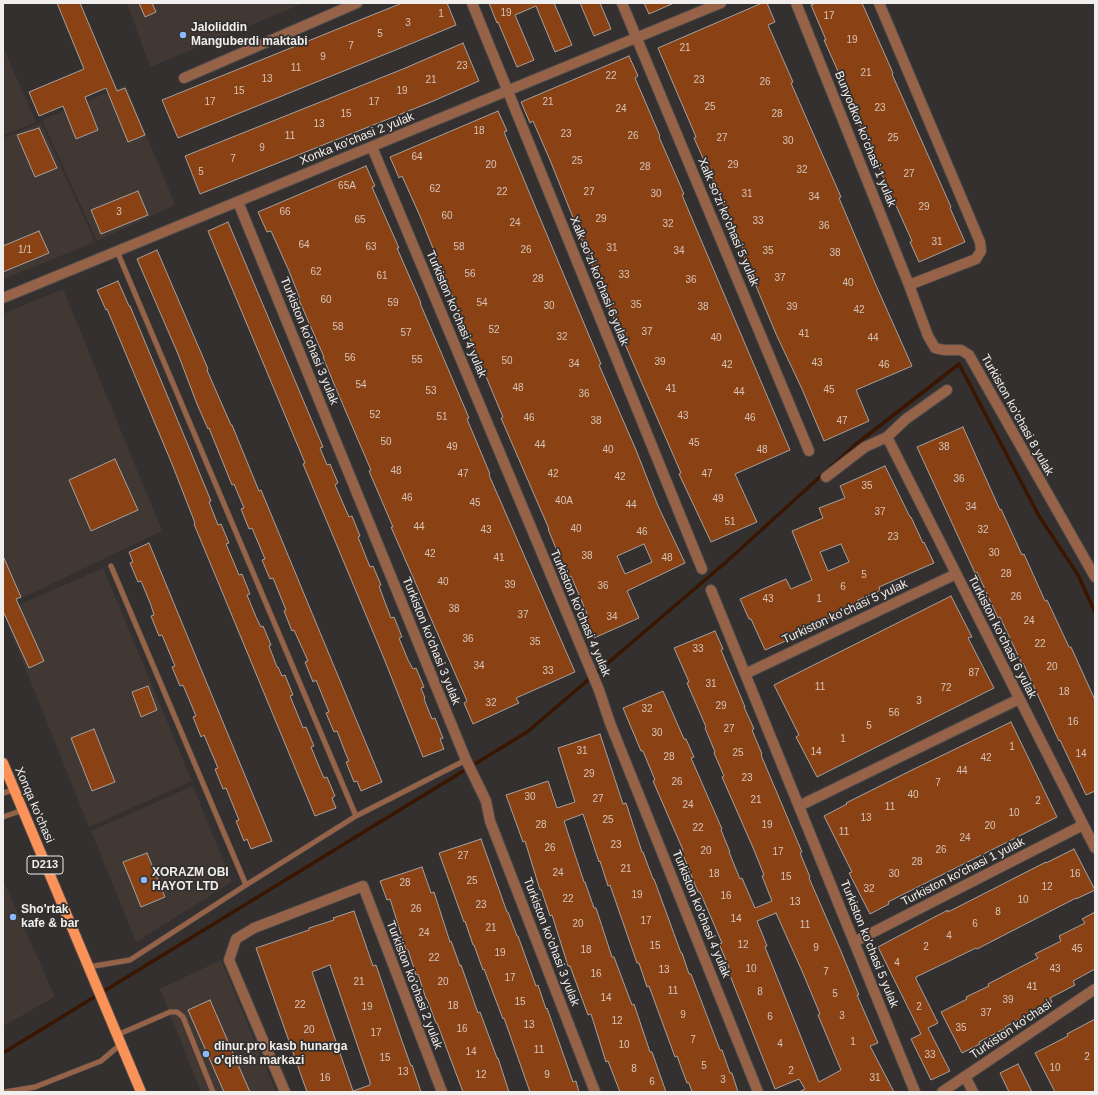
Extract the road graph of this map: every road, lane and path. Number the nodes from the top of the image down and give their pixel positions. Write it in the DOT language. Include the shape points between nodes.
graph roads {
  1 [pos="357,3"];
  2 [pos="472,3"];
  3 [pos="622,3"];
  4 [pos="721,3"];
  5 [pos="796,3"];
  6 [pos="879,3"];
  7 [pos="637,38"];
  8 [pos="184,78"];
  9 [pos="508,91"];
  10 [pos="372,147"];
  11 [pos="238,202"];
  12 [pos="117,251"];
  13 [pos="909,285"];
  14 [pos="3,298"];
  15 [pos="947,390"];
  16 [pos="887,437"];
  17 [pos="809,452"];
  18 [pos="826,477"];
  19 [pos="111,566"];
  20 [pos="702,569"];
  21 [pos="956,574"];
  22 [pos="1095,577"];
  23 [pos="711,590"];
  24 [pos="745,674"];
  25 [pos="1019,699"];
  26 [pos="466,760"];
  27 [pos="3,763"];
  28 [pos="14,790"];
  29 [pos="3,793"];
  30 [pos="799,806"];
  31 [pos="23,810"];
  32 [pos="356,816"];
  33 [pos="3,818"];
  34 [pos="1083,825"];
  35 [pos="1095,848"];
  36 [pos="246,885"];
  37 [pos="854,942"];
  38 [pos="88,967"];
  39 [pos="1095,989"];
  40 [pos="118,1036"];
  41 [pos="965,1076"];
  42 [pos="35,1090"];
  43 [pos="138,1091"];
  44 [pos="5,1092"];
  45 [pos="213,1092"];
  46 [pos="285,1092"];
  47 [pos="442,1092"];
  48 [pos="595,1092"];
  49 [pos="758,1092"];
  50 [pos="915,1092"];
  51 [pos="942,1092"];
  52 [pos="973,1092"];
  1 -- 8 [label="street"];
  2 -- 9 [label="street, Xalk so'zi ko'chasi 6 yulak"];
  3 -- 7 [label="street, Xalk so'zi ko'chasi 5 yulak"];
  4 -- 7 [label="street, Xonka ko'chasi 2 yulak"];
  5 -- 13 [label="street, Bunyodkor ko'chasi 1 yulak"];
  6 -- 13 [label="street" via="980,242 981,251 976,259"];
  7 -- 9 [label="street, Xonka ko'chasi 2 yulak"];
  7 -- 17 [label="street, Xalk so'zi ko'chasi 5 yulak"];
  9 -- 10 [label="street, Xonka ko'chasi 2 yulak"];
  9 -- 20 [label="street, Xalk so'zi ko'chasi 6 yulak"];
  10 -- 11 [label="street, Xonka ko'chasi 2 yulak"];
  10 -- 49 [label="street, Turkiston ko'chasi 4 yulak" via="599,690"];
  11 -- 12 [label="street, Xonka ko'chasi 2 yulak"];
  11 -- 26 [label="street, Turkiston ko'chasi 3 yulak"];
  12 -- 14 [label="street, Xonka ko'chasi 2 yulak"];
  12 -- 32 [label="lane"];
  13 -- 22 [label="street, Turkiston ko'chasi 8 yulak" via="928,336 936,348 961,350 969,354"];
  15 -- 16 [label="street" via="906,419"];
  16 -- 18 [label="street" via="865,447"];
  16 -- 21 [label="street, Turkiston ko'chasi 6 yulak"];
  19 -- 36 [label="lane"];
  21 -- 24 [label="street, Turkiston ko'chasi 5 yulak"];
  21 -- 25 [label="street, Turkiston ko'chasi 6 yulak"];
  23 -- 24 [label="street, Turkiston ko'chasi 5 yulak"];
  24 -- 30 [label="street, Turkiston ko'chasi 5 yulak"];
  25 -- 30 [label="street"];
  25 -- 34 [label="street, Turkiston ko'chasi 6 yulak"];
  26 -- 32 [label="lane"];
  26 -- 48 [label="street, Turkiston ko'chasi 3 yulak" via="486,801 490,821"];
  27 -- 28 [label="main road, Xonqa ko'chasi / D213"];
  28 -- 29 [label="lane"];
  28 -- 31 [label="main road, Xonqa ko'chasi / D213"];
  30 -- 37 [label="street, Turkiston ko'chasi 5 yulak"];
  31 -- 33 [label="lane"];
  31 -- 38 [label="main road, Xonqa ko'chasi / D213"];
  32 -- 36 [label="lane"];
  34 -- 35 [label="street, Turkiston ko'chasi 6 yulak"];
  34 -- 37 [label="street, Turkiston ko'chasi 1 yulak"];
  36 -- 38 [label="lane" via="130,960"];
  37 -- 50 [label="street, Turkiston ko'chasi 5 yulak"];
  38 -- 40 [label="main road, D213"];
  39 -- 41 [label="street, Turkiston ko'chasi"];
  40 -- 42 [label="lane" via="101,1061"];
  40 -- 43 [label="main road, D213"];
  40 -- 45 [label="lane" via="170,1012 177,1012 183,1017"];
  41 -- 51 [label="street, Turkiston ko'chasi"];
  41 -- 52 [label="street"];
  42 -- 44 [label="lane"];
  46 -- 47 [label="street, Turkiston ko'chasi 2 yulak" via="229,960 236,939 254,928 362,886"];
}
